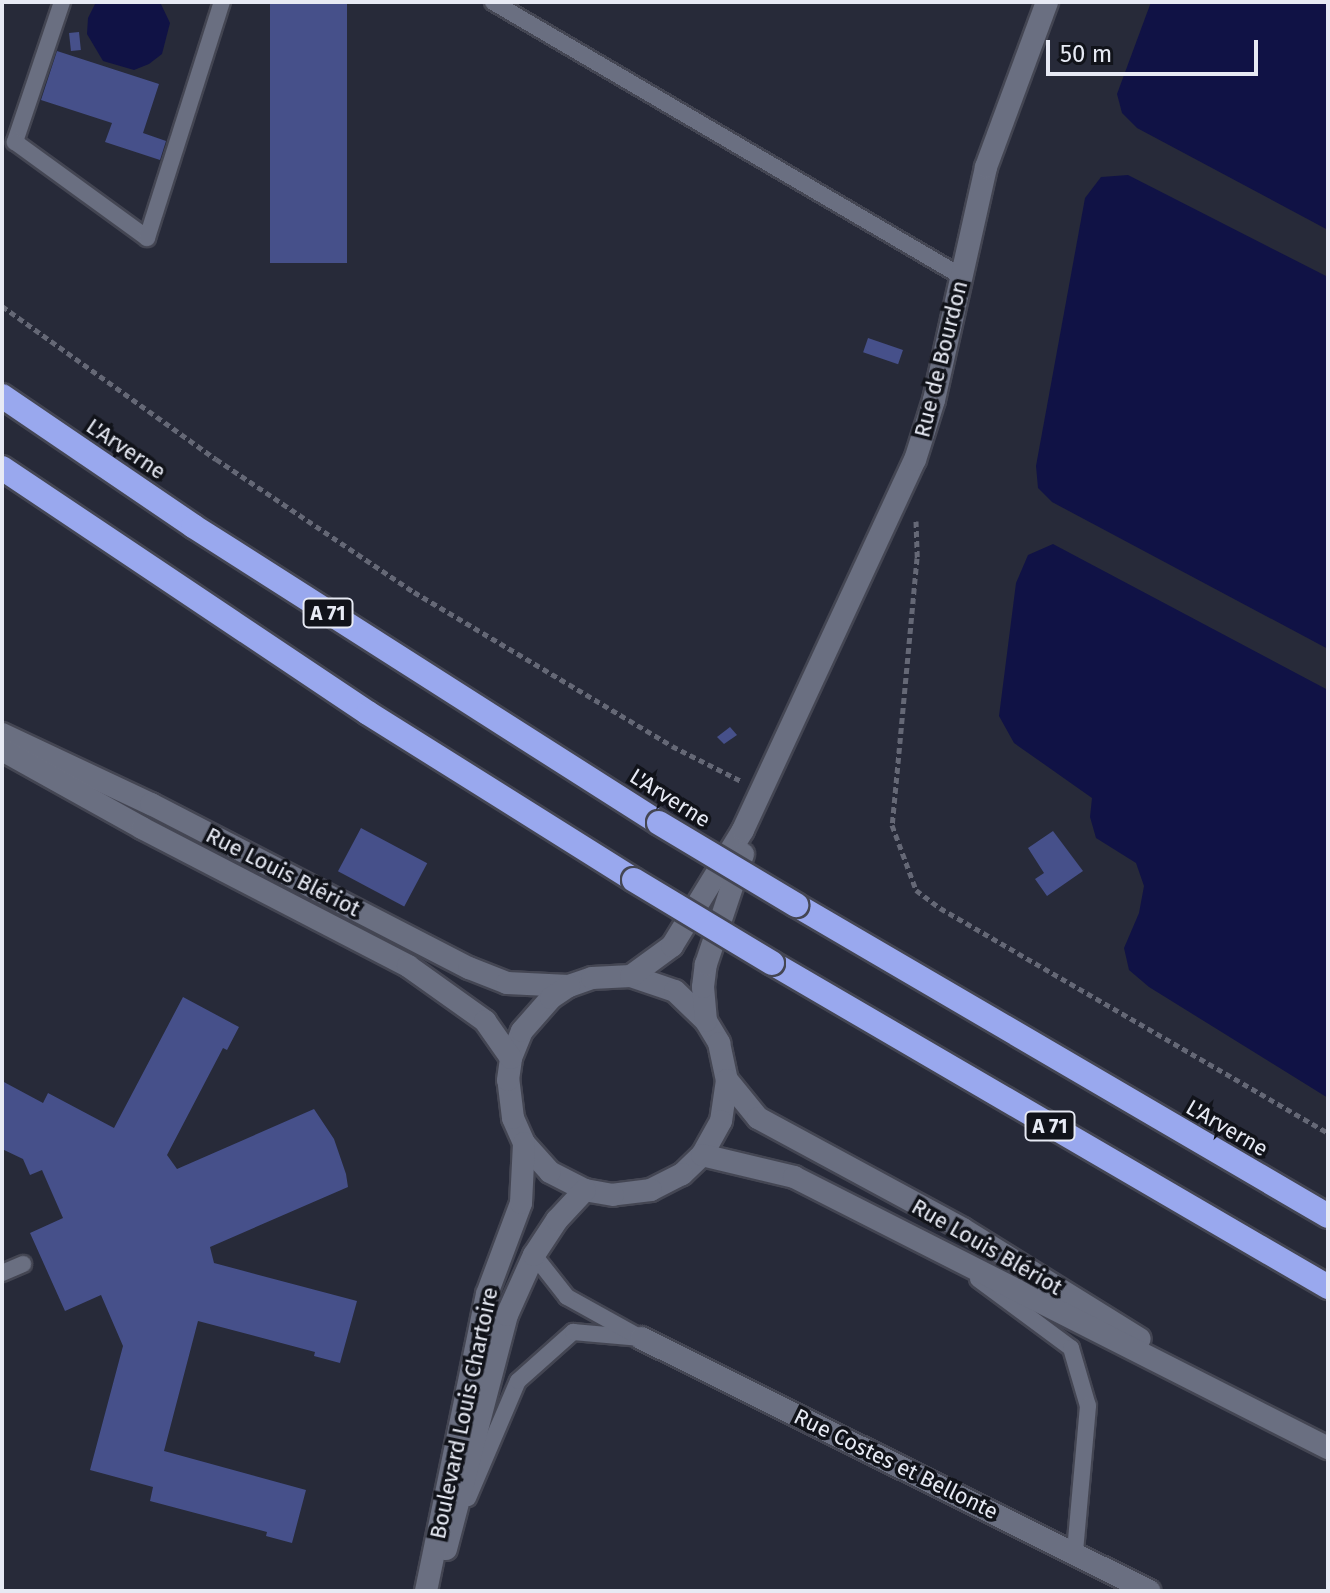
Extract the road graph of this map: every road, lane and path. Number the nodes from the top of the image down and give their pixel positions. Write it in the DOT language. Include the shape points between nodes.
graph roads {
  1 [pos="62,2"];
  2 [pos="222,2"];
  3 [pos="493,2"];
  4 [pos="1047,2"];
  5 [pos="961,276"];
  6 [pos="2,306"];
  7 [pos="2,396"];
  8 [pos="2,468"];
  9 [pos="916,516"];
  10 [pos="2,734"];
  11 [pos="2,750"];
  12 [pos="764,792"];
  13 [pos="631,976"];
  14 [pos="569,986"];
  15 [pos="706,1021"];
  16 [pos="511,1058"];
  17 [pos="727,1080"];
  18 [pos="1328,1133"];
  19 [pos="524,1143"];
  20 [pos="702,1155"];
  21 [pos="585,1190"];
  22 [pos="1328,1216"];
  23 [pos="534,1255"];
  24 [pos="951,1259"];
  25 [pos="23,1264"];
  26 [pos="2,1273"];
  27 [pos="1328,1287"];
  28 [pos="641,1338"];
  29 [pos="1254,1409"];
  30 [pos="1328,1448"];
  31 [pos="451,1536"];
  32 [pos="1075,1552"];
  33 [pos="427,1591"];
  34 [pos="1149,1591"];
  1 -- 2 [label="lane" via="15,142 147,238"];
  3 -- 5 [label="lane"];
  4 -- 5 [label="main road, Rue de Bourdon" via="986,167"];
  5 -- 12 [label="main road, Rue de Bourdon" via="915,460"];
  6 -- 12 [label="path" via="414,592 672,746"];
  7 -- 22 [label="highway, L'Arverne / A 71, bridge" via="206,535 659,823"];
  8 -- 27 [label="highway, A 71, bridge" via="368,713 634,880"];
  9 -- 18 [label="path" via="917,558 892,825 916,890"];
  10 -- 14 [label="main road, Rue Louis Blériot" via="151,804 469,968 507,983"];
  11 -- 16 [label="main road, Rue Louis Blériot" via="408,966 485,1021"];
  12 -- 13 [label="main road, Rue de Bourdon" via="672,946"];
  12 -- 15 [label="main road, Rue de Bourdon" via="706,964"];
  13 -- 14 [label="main road" via="592,978"];
  13 -- 15 [label="main road" via="675,991"];
  14 -- 16 [label="main road" via="522,1031"];
  15 -- 17 [label="main road" via="719,1043"];
  16 -- 19 [label="main road" via="513,1118"];
  17 -- 20 [label="main road" via="721,1121"];
  17 -- 29 [label="main road, Rue Louis Blériot" via="758,1118 963,1229"];
  19 -- 21 [label="main road" via="550,1172"];
  19 -- 33 [label="main road, Boulevard Louis Chartoire" via="521,1203 487,1294"];
  20 -- 21 [label="main road" via="682,1174 651,1190 613,1195"];
  20 -- 24 [label="main road, Rue Louis Blériot" via="794,1177"];
  21 -- 23 [label="main road, Boulevard Louis Chartoire"];
  23 -- 28 [label="lane" via="567,1297"];
  23 -- 31 [label="main road, Boulevard Louis Chartoire" via="507,1315"];
  24 -- 29 [label="main road, Rue Louis Blériot"];
  24 -- 32 [label="lane" via="1071,1348 1088,1406"];
  25 -- 26 [label="lane"];
  28 -- 31 [label="lane" via="573,1332 518,1381"];
  28 -- 32 [label="main road, Rue Costes et Bellonte"];
  29 -- 30 [label="main road, Rue Louis Blériot"];
  31 -- 33 [label="main road, Boulevard Louis Chartoire"];
  32 -- 34 [label="main road, Rue Costes et Bellonte"];
}
